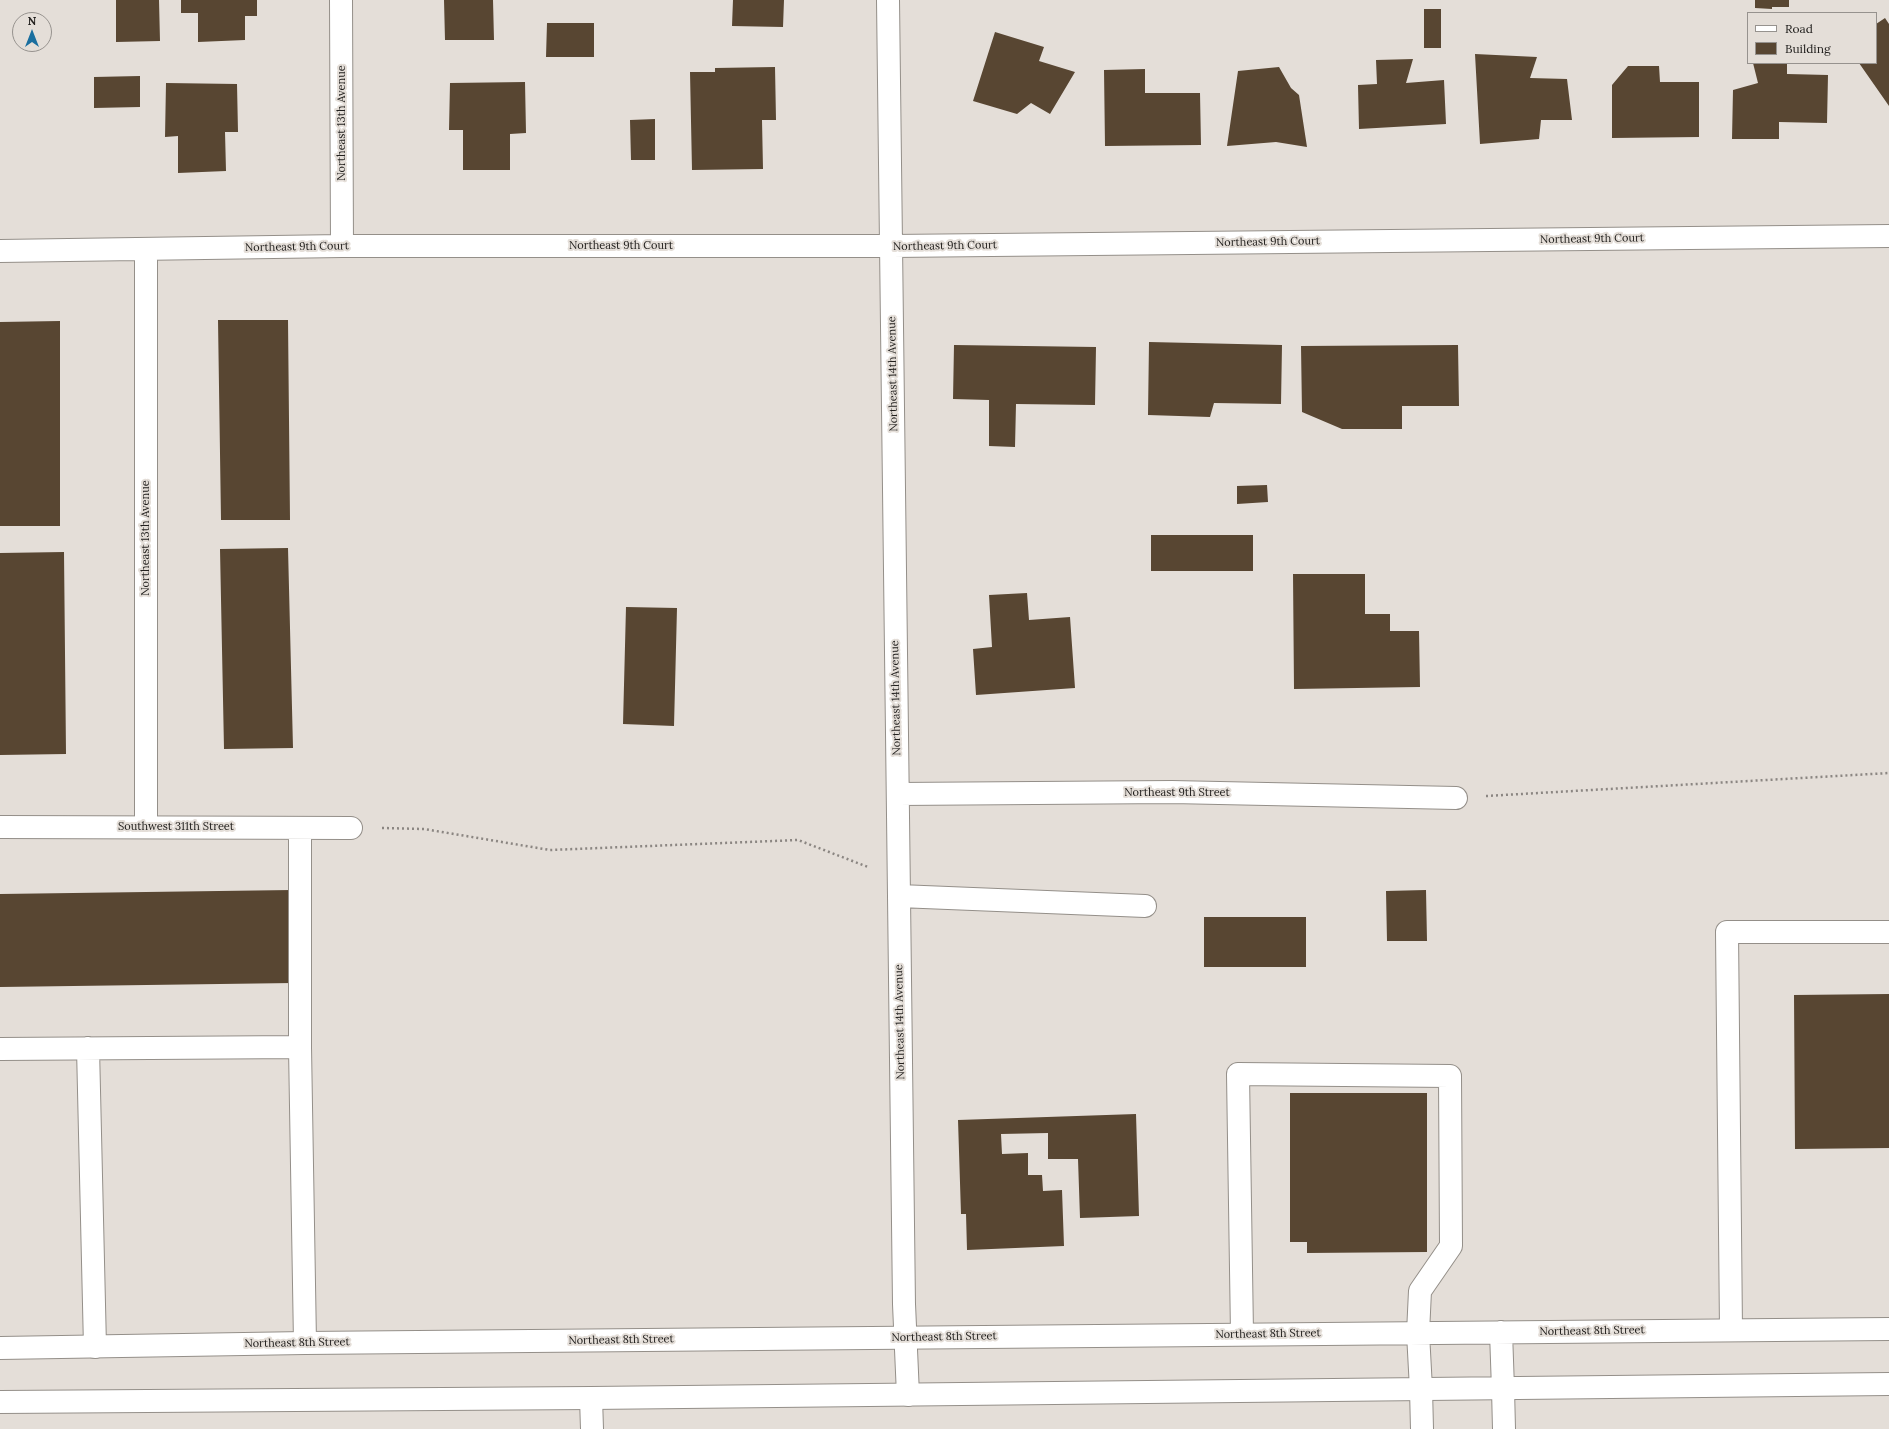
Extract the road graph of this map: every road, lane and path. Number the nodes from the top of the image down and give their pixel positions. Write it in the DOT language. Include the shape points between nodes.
graph roads {
  1 [pos="341,0"];
  2 [pos="888,0"];
  3 [pos="1889,236"];
  4 [pos="342,246"];
  5 [pos="892,246"];
  6 [pos="146,249"];
  7 [pos="0,251"];
  8 [pos="1889,773"];
  9 [pos="898,794"];
  10 [pos="1456,798"];
  11 [pos="0,827"];
  12 [pos="146,827"];
  13 [pos="300,828"];
  14 [pos="351,828"];
  15 [pos="899,888"];
  16 [pos="1145,906"];
  17 [pos="1889,932"];
  18 [pos="300,1047"];
  19 [pos="88,1048"];
  20 [pos="0,1049"];
  21 [pos="1889,1328"];
  22 [pos="1731,1330"];
  23 [pos="1501,1332"];
  24 [pos="1418,1333"];
  25 [pos="1242,1334"];
  26 [pos="904,1338"];
  27 [pos="305,1343"];
  28 [pos="95,1347"];
  29 [pos="0,1348"];
  30 [pos="1889,1384"];
  31 [pos="1421,1389"];
  32 [pos="1503,1389"];
  33 [pos="908,1395"];
  34 [pos="591,1398"];
  35 [pos="0,1402"];
  36 [pos="592,1429"];
  37 [pos="1422,1429"];
  38 [pos="1504,1429"];
  1 -- 4 [label="street, Northeast 13th Avenue"];
  2 -- 5 [label="street, Northeast 14th Avenue"];
  3 -- 5 [label="street, Northeast 9th Court"];
  4 -- 5 [label="street, Northeast 9th Court"];
  4 -- 6 [label="street, Northeast 9th Court"];
  5 -- 9 [label="street, Northeast 14th Avenue"];
  6 -- 7 [label="street, Northeast 9th Court"];
  6 -- 12 [label="street, Northeast 13th Avenue"];
  8 -- 10 [label="path"];
  9 -- 10 [label="street, Northeast 9th Street" via="1172,792"];
  9 -- 15 [label="street, Northeast 14th Avenue"];
  11 -- 12 [label="street, Southwest 311th Street"];
  12 -- 13 [label="street, Southwest 311th Street"];
  13 -- 14 [label="street, Southwest 311th Street"];
  13 -- 18 [label="street"];
  14 -- 15 [label="path" via="424,830 550,850 798,840"];
  15 -- 16 [label="street"];
  15 -- 26 [label="street, Northeast 14th Avenue"];
  17 -- 22 [label="street" via="1727,932"];
  18 -- 19 [label="street"];
  18 -- 27 [label="street"];
  19 -- 20 [label="street"];
  19 -- 28 [label="street"];
  21 -- 22 [label="street, Northeast 8th Street"];
  22 -- 23 [label="street, Northeast 8th Street"];
  23 -- 24 [label="street, Northeast 8th Street"];
  23 -- 32 [label="street"];
  24 -- 25 [label="street, Northeast 8th Street"];
  24 -- 25 [label="street" via="1420,1291 1451,1246 1450,1076 1238,1074"];
  24 -- 31 [label="street"];
  25 -- 26 [label="street, Northeast 8th Street"];
  26 -- 27 [label="street, Northeast 8th Street"];
  26 -- 33 [label="street, Northeast 14th Avenue"];
  27 -- 28 [label="street, Northeast 8th Street"];
  28 -- 29 [label="street, Northeast 8th Street"];
  30 -- 32 [label="street"];
  31 -- 32 [label="street"];
  31 -- 33 [label="street"];
  31 -- 37 [label="street"];
  32 -- 38 [label="street"];
  33 -- 34 [label="street"];
  34 -- 35 [label="street"];
  34 -- 36 [label="street"];
}
